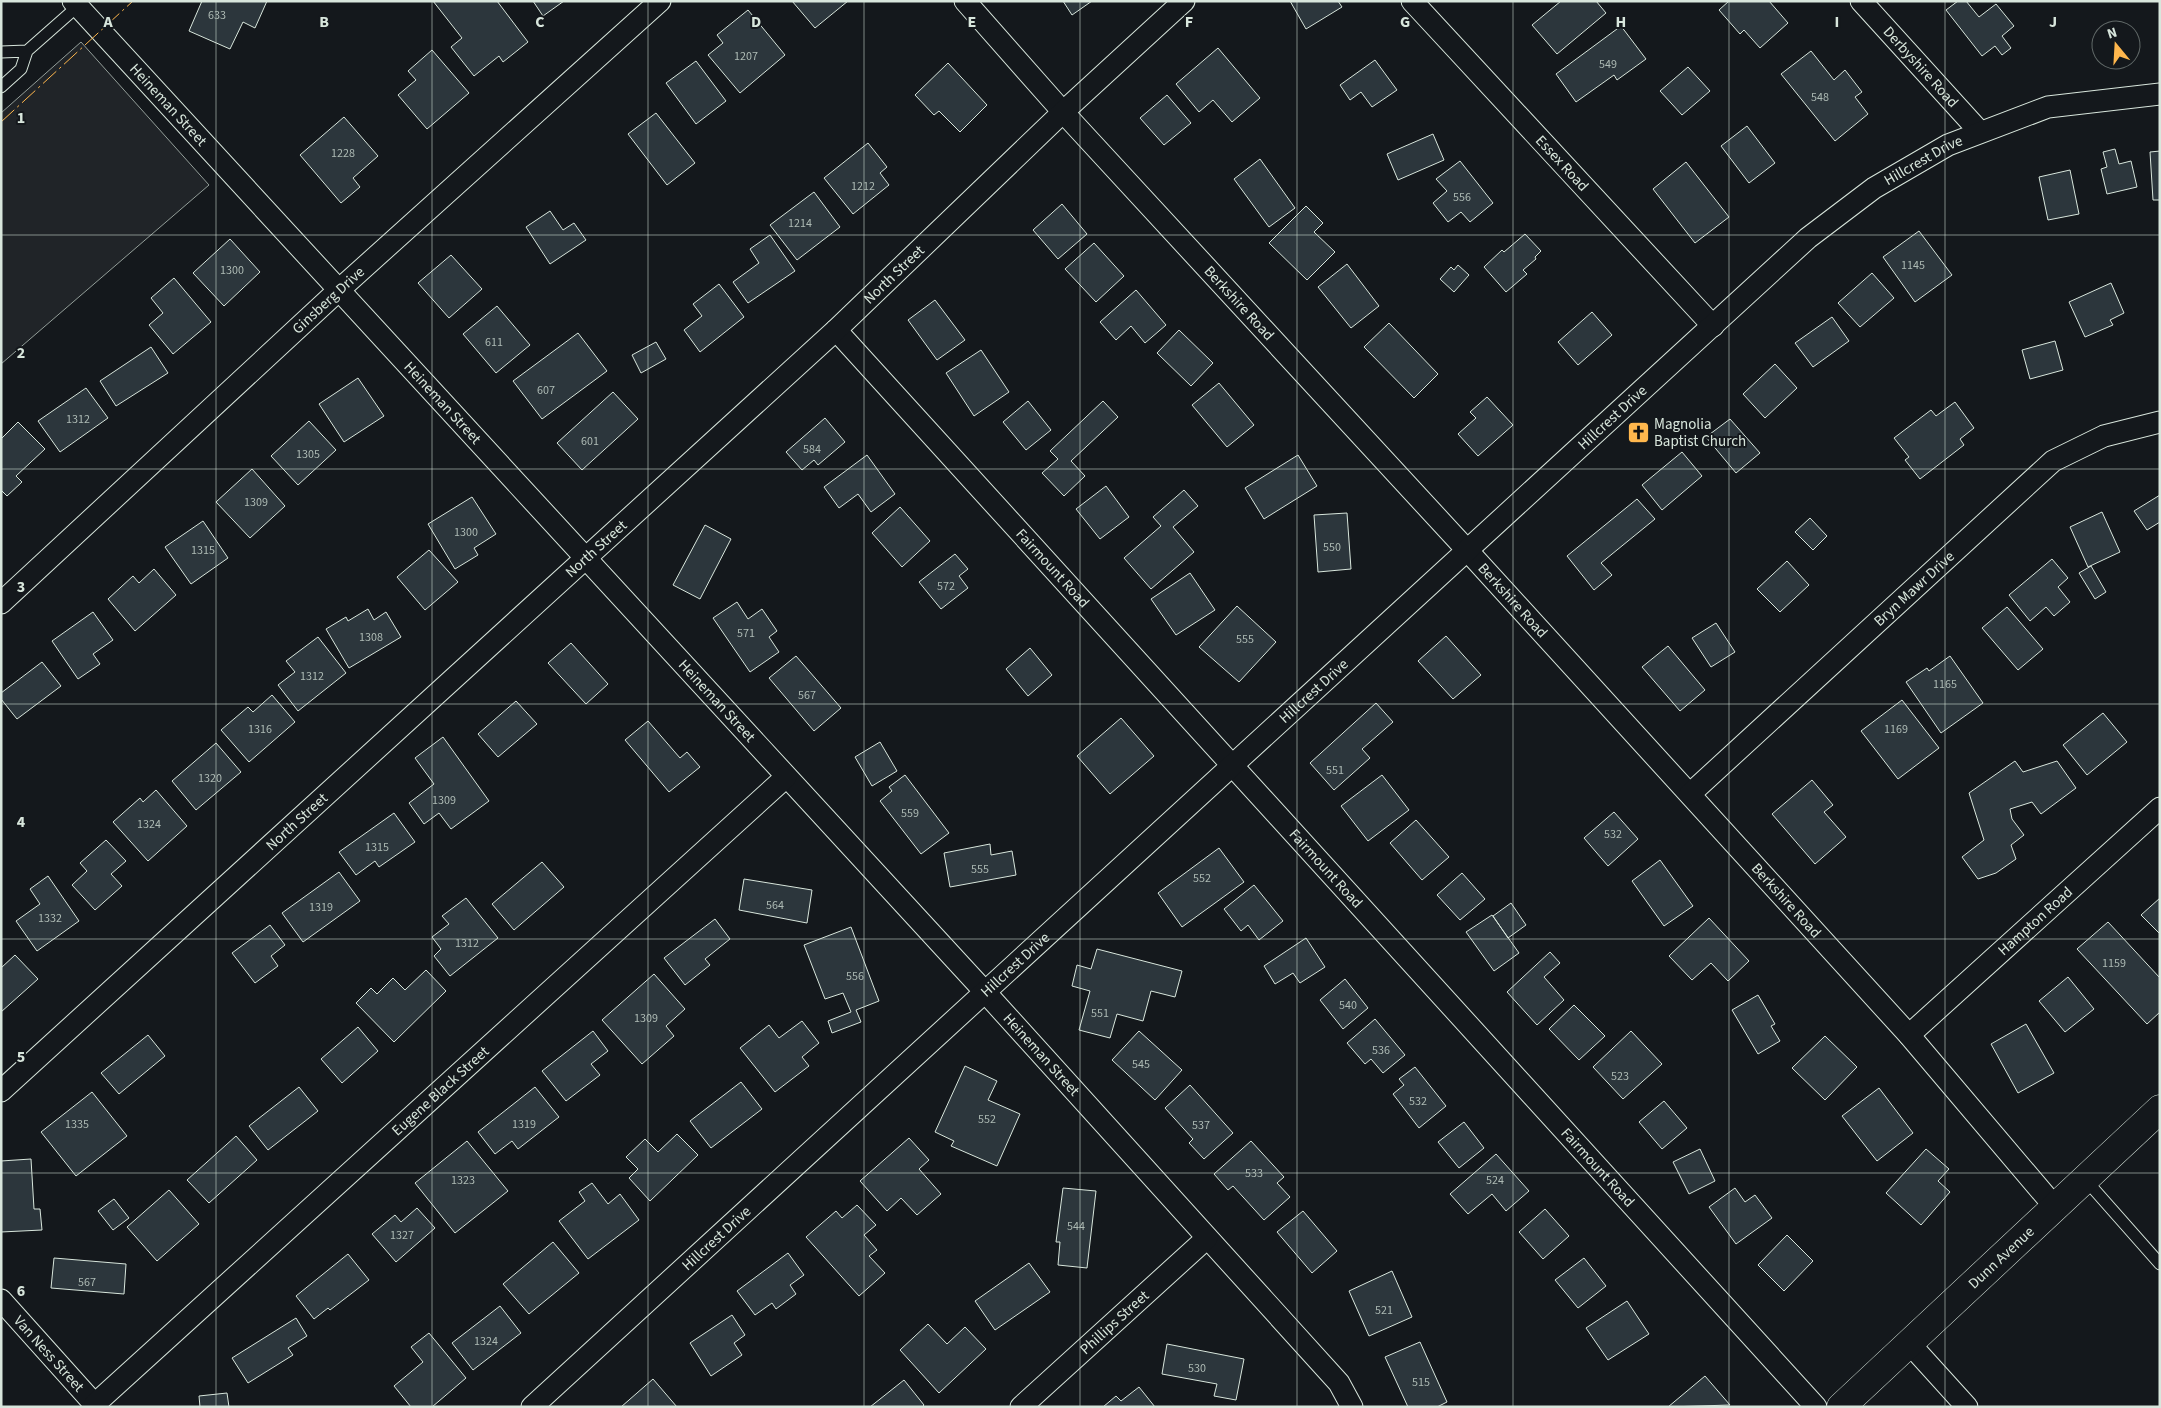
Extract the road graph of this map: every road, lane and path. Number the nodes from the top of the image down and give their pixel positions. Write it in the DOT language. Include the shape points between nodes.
graph roads {
  1 [pos="660,1"];
  2 [pos="965,1"];
  3 [pos="1184,1"];
  4 [pos="1412,1"];
  5 [pos="1861,1"];
  6 [pos="78,3"];
  7 [pos="27,51"];
  8 [pos="1,52"];
  9 [pos="1,87"];
  10 [pos="2160,94"];
  11 [pos="1063,112"];
  12 [pos="1980,132"];
  13 [pos="340,289"];
  14 [pos="1712,326"];
  15 [pos="836,330"];
  16 [pos="2160,422"];
  17 [pos="1466,549"];
  18 [pos="586,558"];
  19 [pos="1,603"];
  20 [pos="1232,766"];
  21 [pos="786,777"];
  22 [pos="1690,794"];
  23 [pos="2160,808"];
  24 [pos="986,992"];
  25 [pos="1909,1035"];
  26 [pos="1,1091"];
  27 [pos="2160,1109"];
  28 [pos="2084,1178"];
  29 [pos="2054,1206"];
  30 [pos="1207,1238"];
  31 [pos="2160,1264"];
  32 [pos="1,1300"];
  33 [pos="1909,1343"];
  34 [pos="96,1406"];
  35 [pos="532,1407"];
  36 [pos="1021,1407"];
  37 [pos="1352,1407"];
  38 [pos="1816,1407"];
  39 [pos="1841,1407"];
  40 [pos="1967,1407"];
  1 -- 13 [label="street, Ginsberg Drive"];
  2 -- 11 [label="street, Berkshire Road"];
  3 -- 11 [label="street, North Street"];
  4 -- 14 [label="street, Essex Road"];
  5 -- 12 [label="street, Derbyshire Road"];
  6 -- 7 [label="lane"];
  6 -- 13 [label="street, Heineman Street"];
  7 -- 8 [label="lane"];
  7 -- 9 [label="lane" via="21,69"];
  10 -- 12 [label="street, Hillcrest Drive" via="2048,107"];
  11 -- 15 [label="street, North Street"];
  11 -- 17 [label="street, Berkshire Road"];
  12 -- 14 [label="street, Hillcrest Drive" via="1948,144 1874,188 1808,238"];
  13 -- 18 [label="street, Heineman Street"];
  13 -- 19 [label="street, Ginsberg Drive"];
  14 -- 17 [label="street, Hillcrest Drive"];
  15 -- 18 [label="street, North Street"];
  15 -- 20 [label="street, Fairmount Road"];
  16 -- 22 [label="street, Bryn Mawr Drive" via="2104,436 2053,461"];
  17 -- 20 [label="street, Hillcrest Drive"];
  17 -- 22 [label="street, Berkshire Road"];
  18 -- 21 [label="street, Heineman Street"];
  18 -- 26 [label="street, North Street"];
  20 -- 24 [label="street, Hillcrest Drive"];
  20 -- 38 [label="street, Fairmount Road"];
  21 -- 24 [label="street, Heineman Street"];
  21 -- 34 [label="street, Eugene Black Street"];
  22 -- 25 [label="street, Berkshire Road"];
  23 -- 25 [label="street, Hampton Road"];
  24 -- 30 [label="street, Heineman Street"];
  24 -- 35 [label="street, Hillcrest Drive"];
  25 -- 29 [label="street, Berkshire Road"];
  27 -- 28 [label="main road, Dunn Avenue"];
  28 -- 29 [label="main road, Dunn Avenue"];
  28 -- 31 [label="lane"];
  29 -- 33 [label="main road, Dunn Avenue"];
  30 -- 36 [label="street, Phillips Street"];
  30 -- 37 [label="street, Heineman Street" via="1339,1383"];
  32 -- 34 [label="street, Van Ness Street"];
  33 -- 39 [label="main road, Dunn Avenue"];
  33 -- 40 [label="street"];
}
